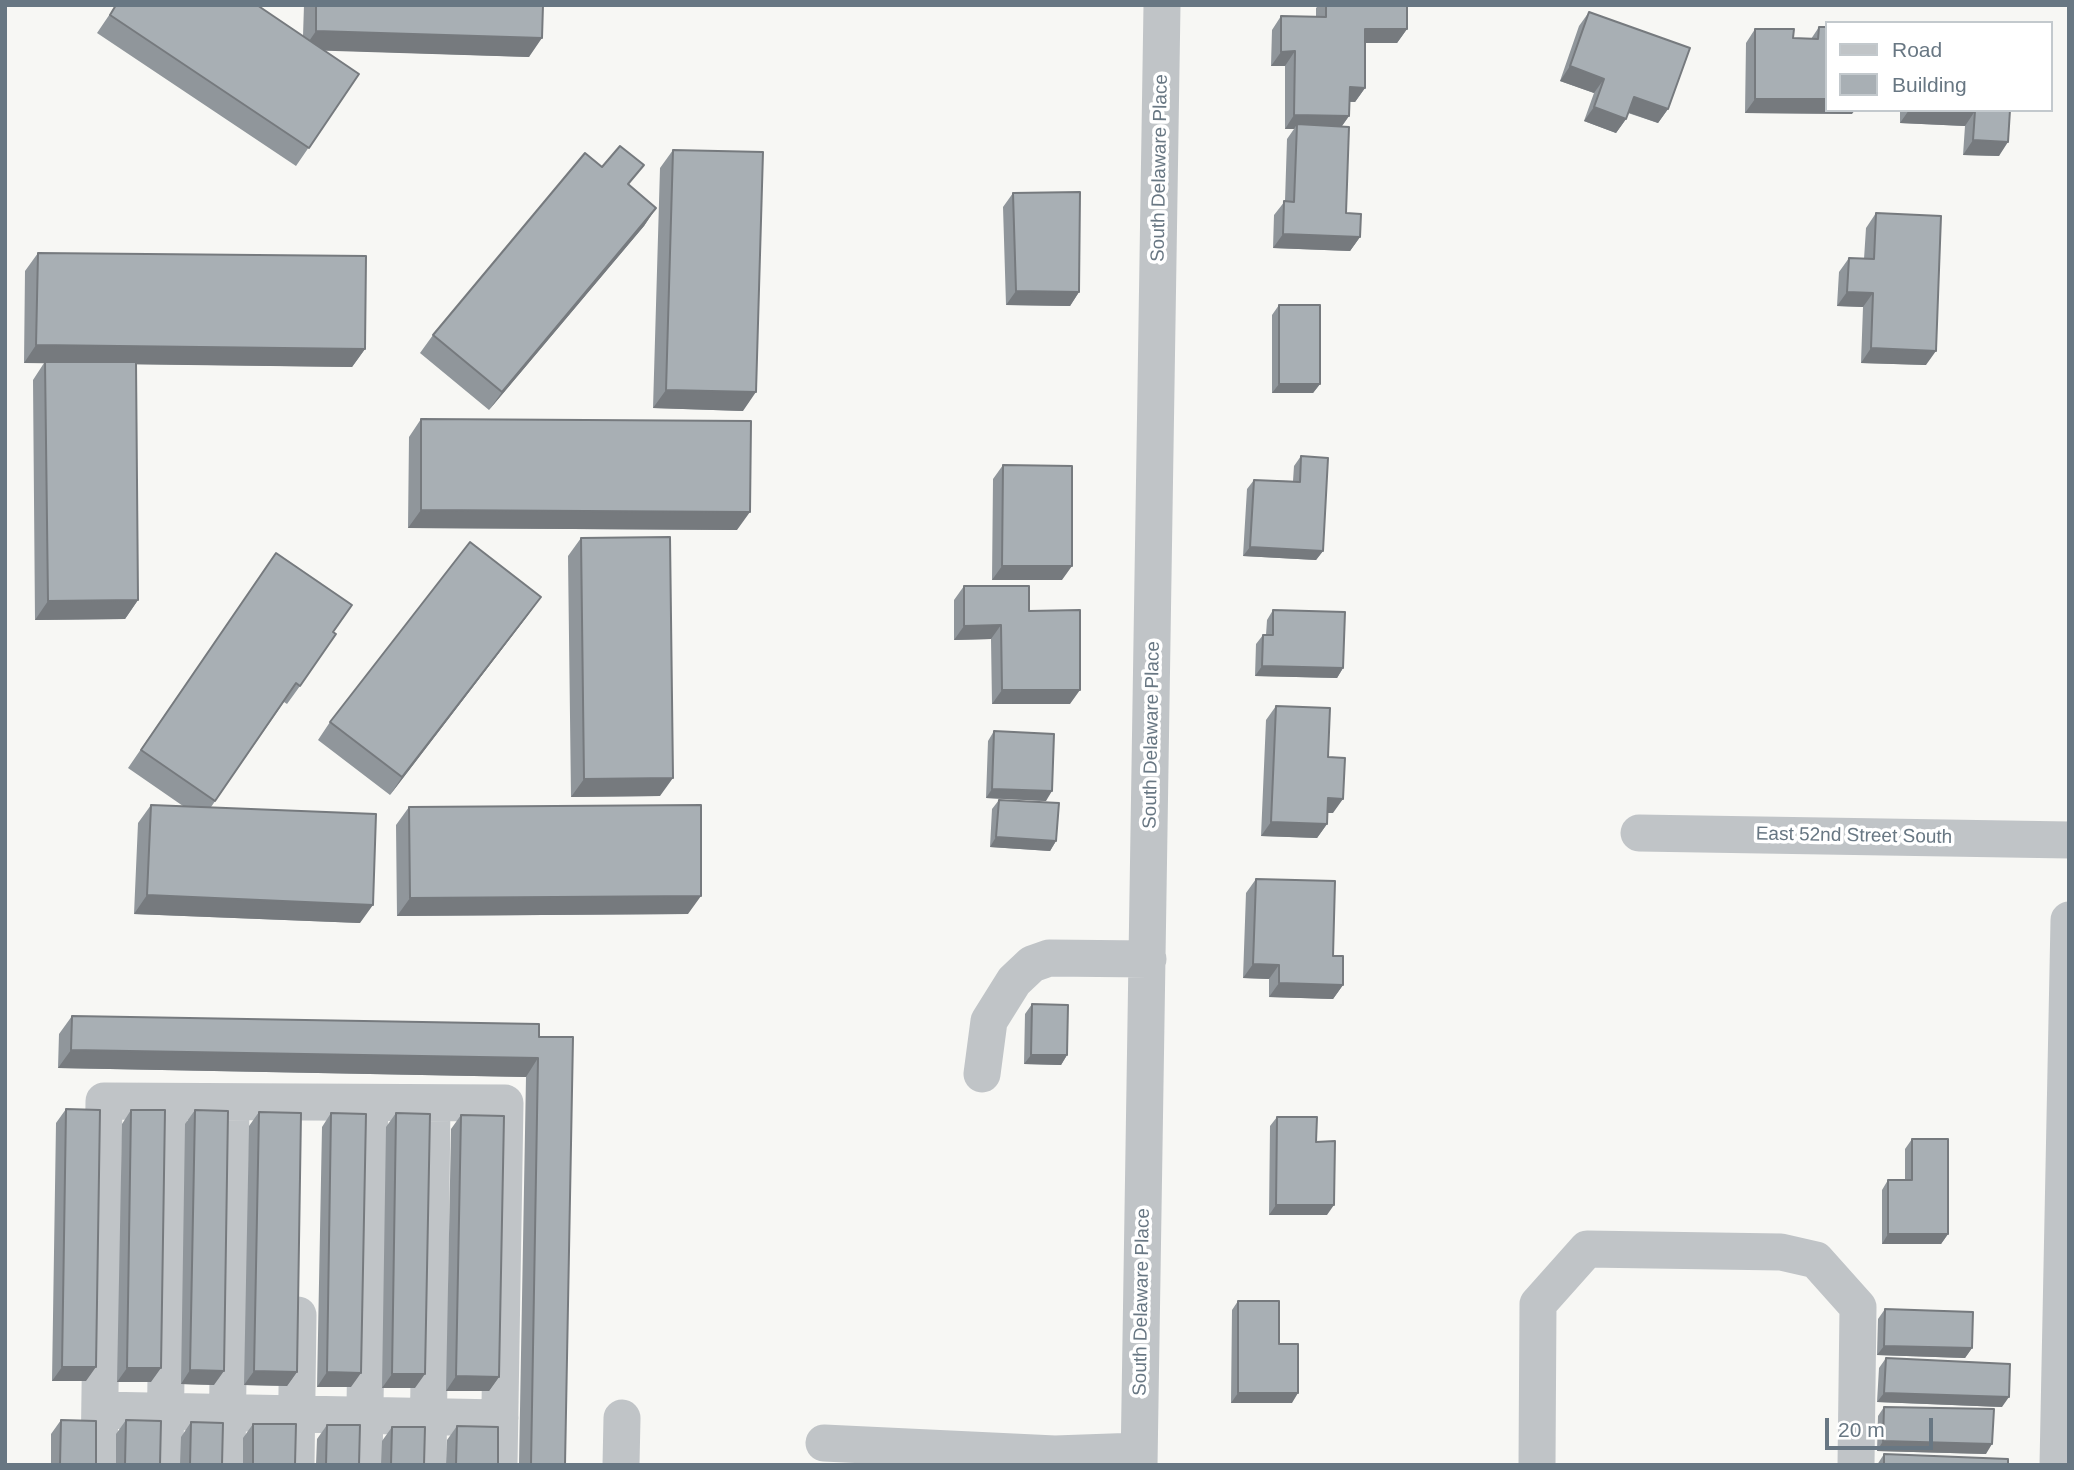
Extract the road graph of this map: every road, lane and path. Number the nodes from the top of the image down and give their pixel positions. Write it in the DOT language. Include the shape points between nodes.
graph roads {
  1 [pos="1162,5"];
  2 [pos="1639,833"];
  3 [pos="2069,839"];
  4 [pos="2069,920"];
  5 [pos="1148,959"];
  6 [pos="982,1074"];
  7 [pos="169,1102"];
  8 [pos="230,1102"];
  9 [pos="370,1103"];
  10 [pos="432,1103"];
  11 [pos="299,1278"];
  12 [pos="100,1410"];
  13 [pos="165,1412"];
  14 [pos="228,1413"];
  15 [pos="297,1414"];
  16 [pos="365,1416"];
  17 [pos="428,1417"];
  18 [pos="500,1418"];
  19 [pos="622,1418"];
  20 [pos="824,1443"];
  21 [pos="1139,1458"];
  22 [pos="1055,1459"];
  23 [pos="99,1465"];
  24 [pos="165,1465"];
  25 [pos="227,1465"];
  26 [pos="296,1465"];
  27 [pos="364,1465"];
  28 [pos="428,1465"];
  29 [pos="499,1465"];
  30 [pos="621,1465"];
  31 [pos="1537,1465"];
  32 [pos="1856,1465"];
  33 [pos="2058,1465"];
  1 -- 5 [label="street, South Delaware Place"];
  2 -- 3 [label="street, East 52nd Street South"];
  4 -- 33 [label="street"];
  5 -- 6 [label="street" via="1049,958 1032,964 1014,981 989,1021"];
  5 -- 21 [label="street, South Delaware Place"];
  7 -- 8 [label="street"];
  7 -- 12 [label="street" via="104,1101"];
  7 -- 13 [label="street"];
  8 -- 9 [label="street" via="301,1116"];
  8 -- 14 [label="street"];
  9 -- 10 [label="street"];
  9 -- 16 [label="street"];
  10 -- 17 [label="street"];
  10 -- 18 [label="street" via="505,1103"];
  11 -- 15 [label="street"];
  12 -- 13 [label="street"];
  12 -- 23 [label="street"];
  13 -- 14 [label="street"];
  13 -- 24 [label="street"];
  14 -- 15 [label="street"];
  14 -- 25 [label="street"];
  15 -- 16 [label="street"];
  15 -- 26 [label="street"];
  16 -- 17 [label="street"];
  16 -- 27 [label="street"];
  17 -- 18 [label="street"];
  17 -- 28 [label="street"];
  18 -- 29 [label="street"];
  19 -- 30 [label="street"];
  20 -- 22 [label="street"];
  21 -- 22 [label="street"];
  31 -- 32 [label="street" via="1538,1304 1587,1249 1781,1252 1816,1260 1858,1307"];
}
